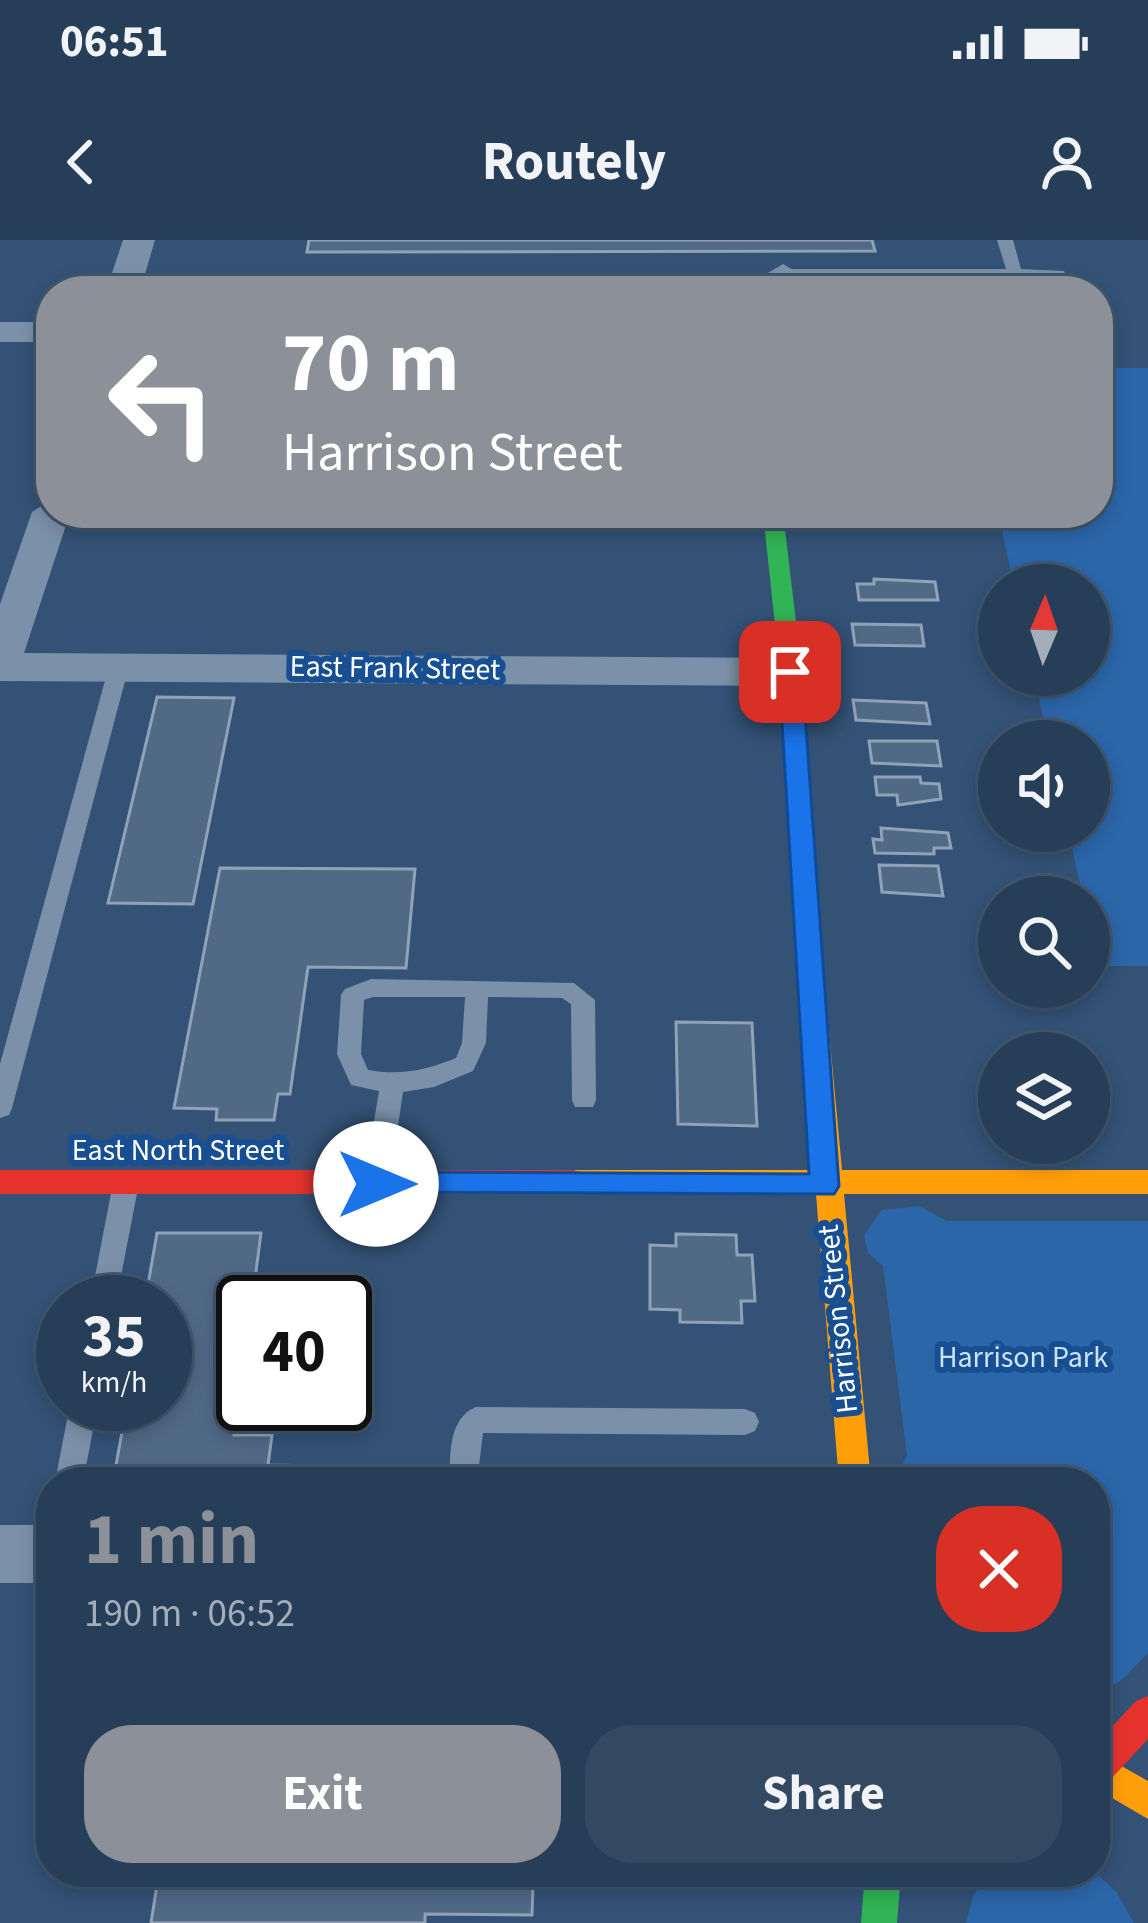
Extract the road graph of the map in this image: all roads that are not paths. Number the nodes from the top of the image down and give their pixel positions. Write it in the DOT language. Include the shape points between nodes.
graph roads {
  1 [pos="139,240"];
  2 [pos="1005,240"];
  3 [pos="1016,274"];
  4 [pos="128,276"];
  5 [pos="964,276"];
  6 [pos="1059,276"];
  7 [pos="0,332"];
  8 [pos="36,332"];
  9 [pos="46,528"];
  10 [pos="775,528"];
  11 [pos="119,665"];
  12 [pos="0,666"];
  13 [pos="790,672"];
  14 [pos="477,988"];
  15 [pos="392,1084"];
  16 [pos="584,1100"];
  17 [pos="0,1108"];
  18 [pos="0,1182"];
  19 [pos="1148,1182"];
  20 [pos="126,1183"];
  21 [pos="376,1184"];
  22 [pos="824,1186"];
  23 [pos="108,1275"];
  24 [pos="745,1421"];
  25 [pos="79,1431"];
  26 [pos="72,1467"];
  27 [pos="465,1467"];
  28 [pos="854,1467"];
  29 [pos="36,1553"];
  30 [pos="0,1554"];
  31 [pos="1148,1713"];
  32 [pos="1110,1753"];
  33 [pos="1110,1777"];
  34 [pos="1148,1802"];
  35 [pos="879,1887"];
  36 [pos="871,1919"];
  1 -- 4 [label="street"];
  2 -- 3 [label="lane"];
  3 -- 5 [label="lane"];
  3 -- 6 [label="lane"];
  7 -- 8 [label="street"];
  9 -- 12 [label="street"];
  10 -- 13 [label="street, Harrison Street"];
  11 -- 12 [label="street, East Frank Street"];
  11 -- 13 [label="street, East Frank Street"];
  11 -- 17 [label="lane"];
  13 -- 22 [label="street, Harrison Street"];
  14 -- 15 [label="lane" via="465,1064"];
  14 -- 15 [label="lane" via="353,995 350,1054 359,1078"];
  14 -- 16 [label="lane" via="566,989 583,1000"];
  15 -- 21 [label="lane"];
  18 -- 20 [label="street, East North Street"];
  19 -- 22 [label="street, East North Street"];
  20 -- 21 [label="street, East North Street"];
  20 -- 23 [label="lane"];
  21 -- 22 [label="street, East North Street"];
  22 -- 28 [label="street, Harrison Street"];
  24 -- 27 [label="lane" via="476,1420 466,1435"];
  25 -- 26 [label="lane"];
  29 -- 30 [label="street"];
  31 -- 32 [label="street"];
  33 -- 34 [label="street"];
  35 -- 36 [label="street"];
}
